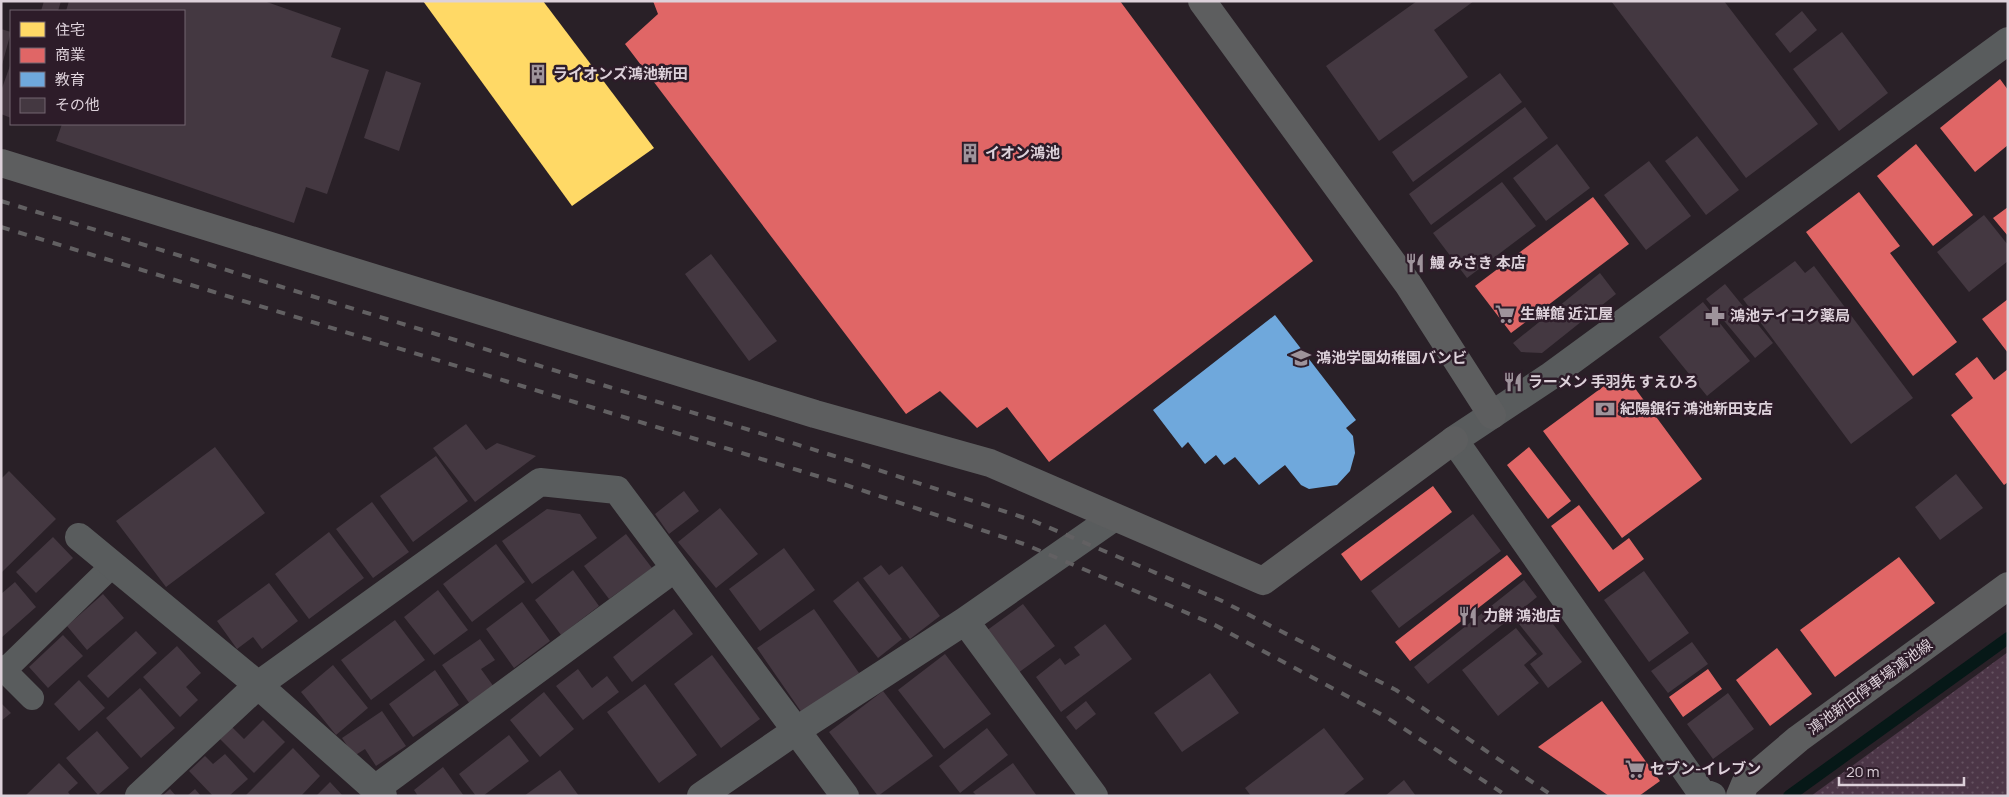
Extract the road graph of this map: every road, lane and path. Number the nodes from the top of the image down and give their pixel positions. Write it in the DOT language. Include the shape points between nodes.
graph roads {
  1 [pos="1202,1"];
  2 [pos="2008,41"];
  3 [pos="1,162"];
  4 [pos="1492,415"];
  5 [pos="1454,440"];
  6 [pos="1113,518"];
  7 [pos="79,537"];
  8 [pos="113,565"];
  9 [pos="675,568"];
  10 [pos="2008,586"];
  11 [pos="965,621"];
  12 [pos="3,669"];
  13 [pos="258,685"];
  14 [pos="32,698"];
  15 [pos="797,730"];
  16 [pos="379,792"];
  17 [pos="1702,794"];
  18 [pos="139,796"];
  19 [pos="701,796"];
  20 [pos="845,796"];
  21 [pos="1094,796"];
  22 [pos="1740,796"];
  1 -- 4 [label="street" via="1408,284"];
  2 -- 4 [label="street" via="1549,377"];
  3 -- 6 [label="street" via="815,414 990,463"];
  4 -- 5 [label="street"];
  5 -- 6 [label="street" via="1263,581"];
  5 -- 17 [label="street"];
  6 -- 11 [label="street"];
  7 -- 8 [label="street"];
  8 -- 12 [label="lane"];
  8 -- 13 [label="street"];
  9 -- 13 [label="street" via="617,490 540,482"];
  9 -- 15 [label="street"];
  9 -- 16 [label="street"];
  10 -- 22 [label="street, 鴻池新田停車場鴻池線" via="1798,739 1745,784"];
  11 -- 15 [label="street"];
  11 -- 21 [label="street"];
  12 -- 14 [label="lane"];
  13 -- 16 [label="street"];
  13 -- 18 [label="street"];
  15 -- 19 [label="street"];
  15 -- 20 [label="street"];
}
